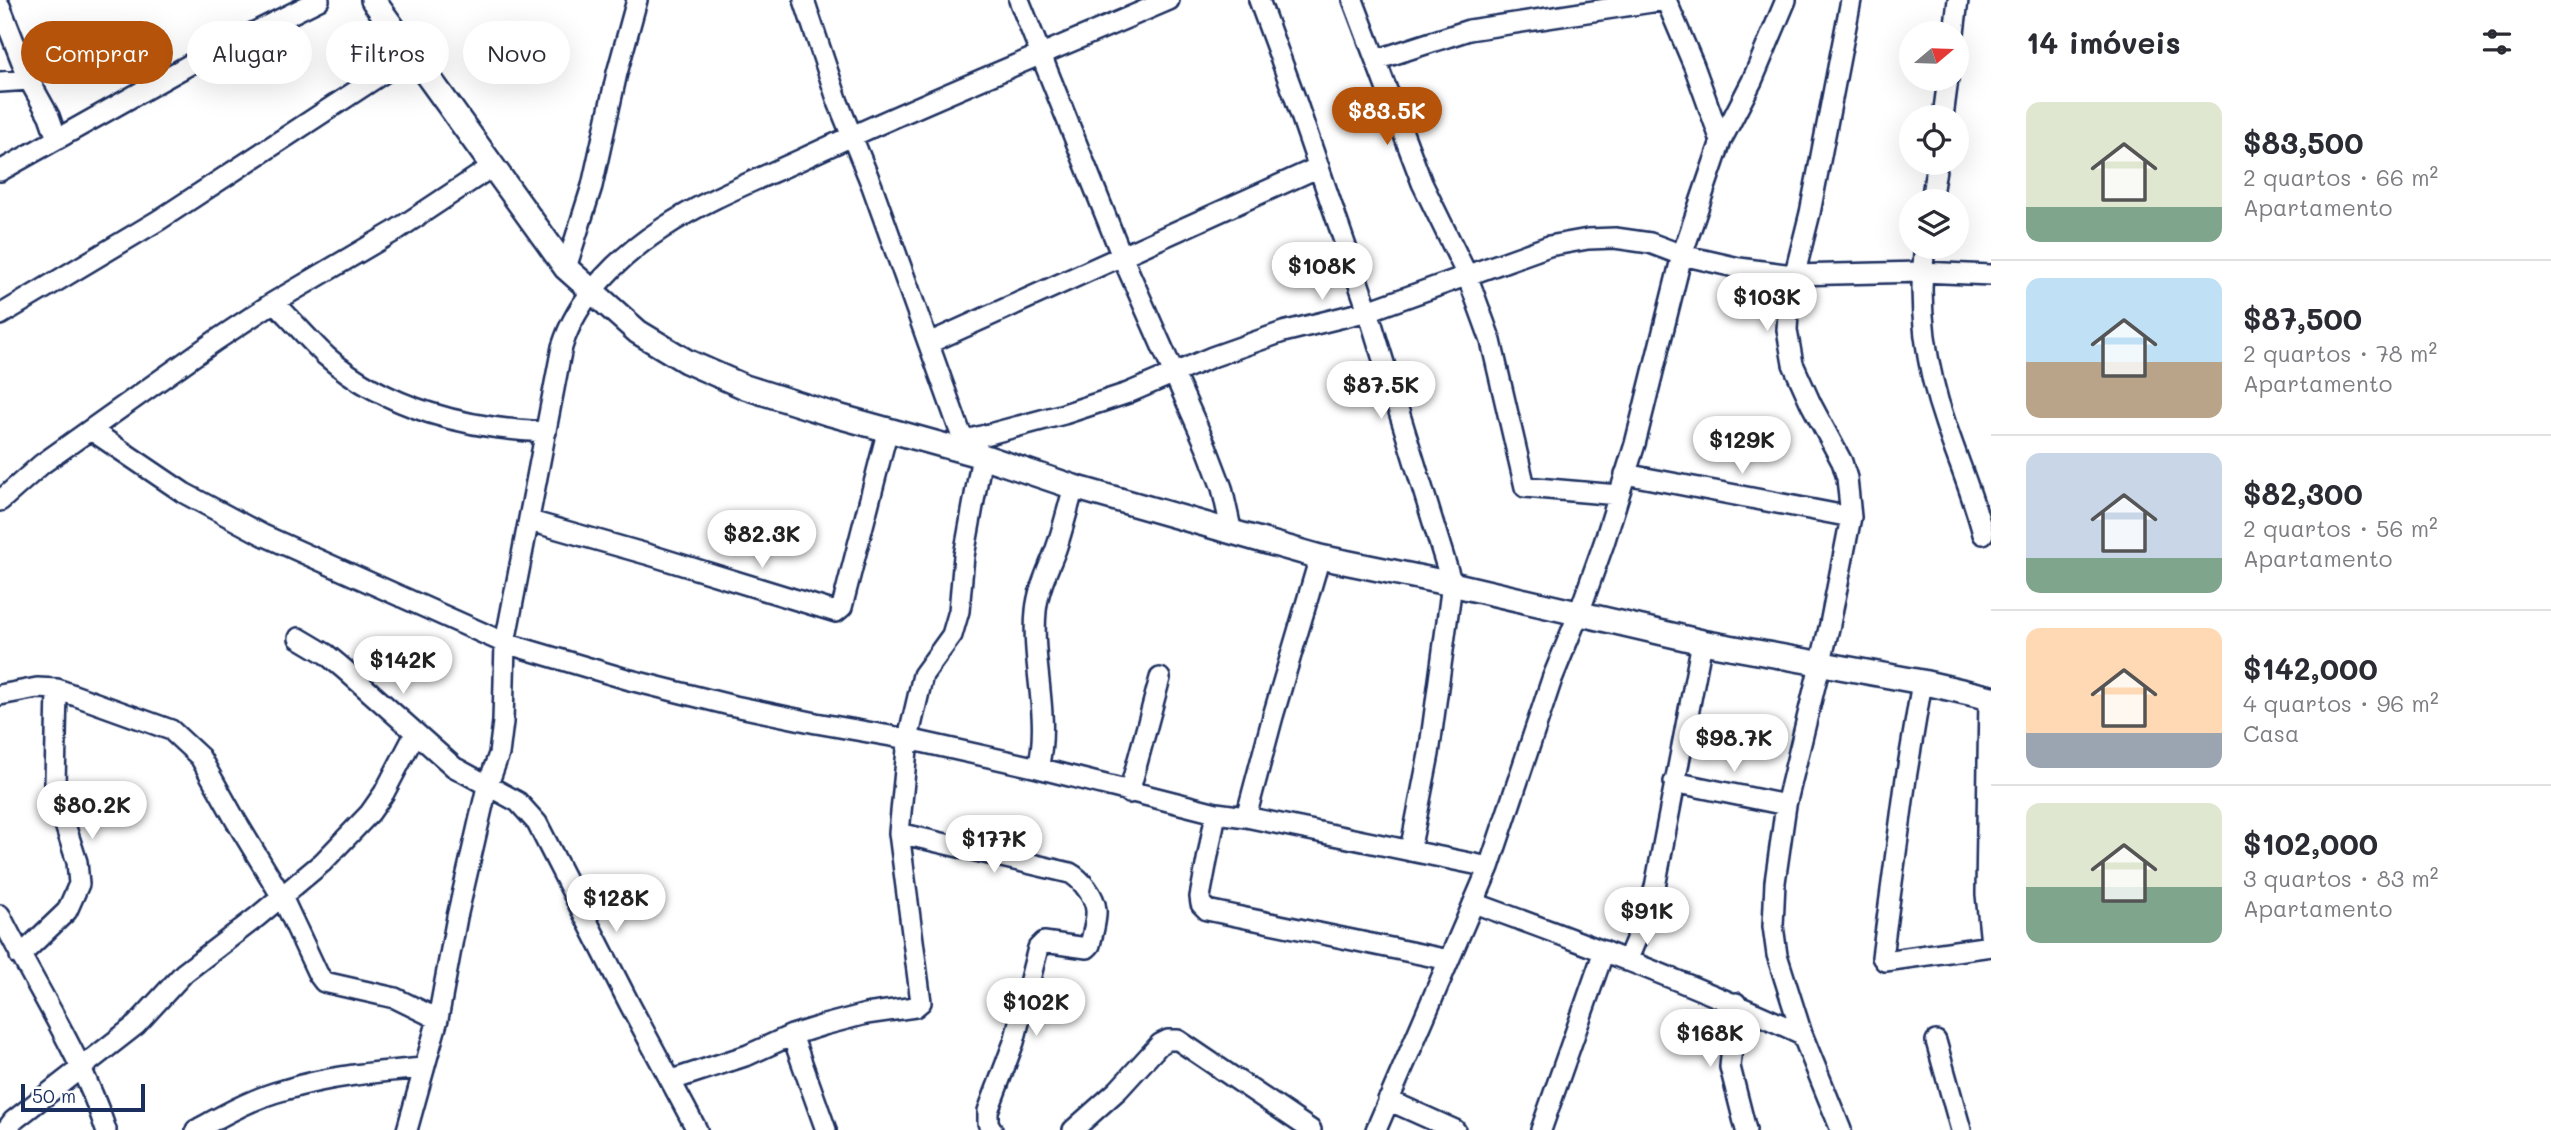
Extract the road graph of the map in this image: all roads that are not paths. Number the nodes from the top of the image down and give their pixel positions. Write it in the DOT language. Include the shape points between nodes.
graph roads {
  1 [pos="319,0"];
  2 [pos="373,0"];
  3 [pos="638,0"];
  4 [pos="804,0"];
  5 [pos="1019,0"];
  6 [pos="1169,0"];
  7 [pos="1259,0"];
  8 [pos="1353,0"];
  9 [pos="1665,0"];
  10 [pos="1786,0"];
  11 [pos="1851,0"];
  12 [pos="1958,0"];
  13 [pos="0,6"];
  14 [pos="388,21"];
  15 [pos="1955,21"];
  16 [pos="1042,54"];
  17 [pos="21,60"];
  18 [pos="1376,60"];
  19 [pos="21,81"];
  20 [pos="0,82"];
  21 [pos="31,84"];
  22 [pos="367,84"];
  23 [pos="432,84"];
  24 [pos="852,135"];
  25 [pos="57,139"];
  26 [pos="1721,141"];
  27 [pos="493,166"];
  28 [pos="1319,167"];
  29 [pos="0,171"];
  30 [pos="1121,254"];
  31 [pos="1682,255"];
  32 [pos="1923,259"];
  33 [pos="566,268"];
  34 [pos="1921,272"];
  35 [pos="1467,275"];
  36 [pos="1793,275"];
  37 [pos="1991,275"];
  38 [pos="592,291"];
  39 [pos="274,302"];
  40 [pos="1367,311"];
  41 [pos="0,315"];
  42 [pos="929,343"];
  43 [pos="1173,372"];
  44 [pos="888,429"];
  45 [pos="90,430"];
  46 [pos="546,432"];
  47 [pos="971,450"];
  48 [pos="1625,474"];
  49 [pos="1073,487"];
  50 [pos="1618,495"];
  51 [pos="0,500"];
  52 [pos="1851,517"];
  53 [pos="530,522"];
  54 [pos="1232,533"];
  55 [pos="1983,534"];
  56 [pos="1320,557"];
  57 [pos="1452,584"];
  58 [pos="1579,613"];
  59 [pos="299,638"];
  60 [pos="1702,642"];
  61 [pos="505,643"];
  62 [pos="1818,665"];
  63 [pos="1160,678"];
  64 [pos="1922,682"];
  65 [pos="57,689"];
  66 [pos="0,695"];
  67 [pos="1990,697"];
  68 [pos="415,734"];
  69 [pos="908,739"];
  70 [pos="1038,768"];
  71 [pos="1674,782"];
  72 [pos="487,787"];
  73 [pos="1129,793"];
  74 [pos="1786,805"];
  75 [pos="1216,813"];
  76 [pos="1246,817"];
  77 [pos="899,833"];
  78 [pos="1410,851"];
  79 [pos="1489,867"];
  80 [pos="282,897"];
  81 [pos="1474,903"];
  82 [pos="0,915"];
  83 [pos="1991,945"];
  84 [pos="1604,951"];
  85 [pos="20,956"];
  86 [pos="1449,960"];
  87 [pos="1628,961"];
  88 [pos="1735,1003"];
  89 [pos="438,1019"];
  90 [pos="1802,1034"];
  91 [pos="792,1035"];
  92 [pos="1936,1041"];
  93 [pos="81,1067"];
  94 [pos="423,1068"];
  95 [pos="672,1080"];
  96 [pos="1388,1100"];
  97 [pos="6,1130"];
  98 [pos="106,1130"];
  99 [pos="196,1130"];
  100 [pos="407,1130"];
  101 [pos="697,1130"];
  102 [pos="826,1130"];
  103 [pos="992,1130"];
  104 [pos="1073,1130"];
  105 [pos="1311,1130"];
  106 [pos="1376,1130"];
  107 [pos="1455,1130"];
  108 [pos="1541,1130"];
  109 [pos="1746,1130"];
  110 [pos="1841,1130"];
  111 [pos="1961,1130"];
  1 -- 25 [label="street" via="196,61"];
  2 -- 14 [label="street"];
  3 -- 33 [label="street" via="592,186"];
  4 -- 24 [label="street"];
  5 -- 16 [label="street"];
  6 -- 16 [label="street"];
  7 -- 28 [label="street"];
  8 -- 18 [label="street"];
  9 -- 18 [label="street" via="1469,30"];
  9 -- 26 [label="street"];
  10 -- 26 [label="street"];
  11 -- 36 [label="street" via="1810,213"];
  12 -- 15 [label="street"];
  13 -- 17 [label="street"];
  16 -- 24 [label="street"];
  16 -- 30 [label="street"];
  18 -- 35 [label="street" via="1422,183"];
  19 -- 20 [label="street"];
  21 -- 25 [label="street"];
  22 -- 41 [label="street" via="159,220"];
  23 -- 27 [label="street"];
  24 -- 38 [label="street" via="662,229 621,260"];
  24 -- 42 [label="street"];
  25 -- 29 [label="street"];
  26 -- 31 [label="street"];
  27 -- 33 [label="street"];
  27 -- 39 [label="street" via="395,231"];
  28 -- 30 [label="street"];
  28 -- 40 [label="street"];
  30 -- 42 [label="street"];
  30 -- 43 [label="street"];
  31 -- 35 [label="street" via="1650,243 1588,239 1549,246"];
  31 -- 36 [label="street"];
  31 -- 48 [label="street"];
  32 -- 34 [label="street"];
  33 -- 38 [label="street"];
  34 -- 36 [label="street"];
  34 -- 37 [label="street"];
  34 -- 55 [label="street" via="1932,378"];
  35 -- 40 [label="street"];
  35 -- 50 [label="street" via="1491,341 1525,487"];
  36 -- 52 [label="street" via="1787,330 1791,355 1842,462"];
  38 -- 44 [label="street" via="638,332 686,361 745,387"];
  38 -- 46 [label="street" via="568,328"];
  39 -- 45 [label="street"];
  39 -- 46 [label="street" via="327,356 389,396 425,412 469,423"];
  40 -- 43 [label="street" via="1283,332"];
  40 -- 57 [label="street"];
  42 -- 47 [label="street"];
  43 -- 47 [label="street"];
  43 -- 54 [label="street" via="1222,488"];
  44 -- 47 [label="street"];
  44 -- 53 [label="street" via="842,607 836,612"];
  45 -- 51 [label="street"];
  45 -- 61 [label="street" via="184,493 263,535"];
  46 -- 53 [label="street"];
  47 -- 49 [label="street"];
  47 -- 69 [label="street" via="959,611 952,635 923,675"];
  48 -- 50 [label="street"];
  48 -- 52 [label="street"];
  49 -- 54 [label="street"];
  49 -- 70 [label="street" via="1036,610 1043,748"];
  50 -- 58 [label="street"];
  52 -- 62 [label="street"];
  53 -- 61 [label="street"];
  54 -- 56 [label="street"];
  56 -- 57 [label="street"];
  56 -- 76 [label="street"];
  57 -- 58 [label="street"];
  57 -- 78 [label="street" via="1429,754"];
  58 -- 60 [label="street"];
  58 -- 79 [label="street"];
  59 -- 68 [label="street" via="326,654"];
  60 -- 62 [label="street"];
  60 -- 71 [label="street"];
  61 -- 69 [label="street" via="718,702"];
  61 -- 72 [label="street" via="503,722 499,754"];
  62 -- 64 [label="street"];
  62 -- 74 [label="street"];
  63 -- 73 [label="street"];
  64 -- 67 [label="street"];
  64 -- 83 [label="street" via="1882,957 1885,961"];
  65 -- 66 [label="street"];
  65 -- 80 [label="street" via="171,730 193,750"];
  65 -- 85 [label="street" via="55,784 79,884 66,911"];
  67 -- 83 [label="street" via="1986,894"];
  68 -- 72 [label="street"];
  68 -- 80 [label="street" via="370,813"];
  69 -- 70 [label="street"];
  69 -- 77 [label="street"];
  70 -- 73 [label="street"];
  71 -- 74 [label="street"];
  71 -- 87 [label="street" via="1655,887"];
  72 -- 89 [label="street"];
  72 -- 95 [label="street" via="518,802 537,823"];
  73 -- 75 [label="street"];
  74 -- 90 [label="street" via="1773,926 1777,955"];
  75 -- 76 [label="street"];
  75 -- 86 [label="street" via="1200,897 1207,910"];
  76 -- 78 [label="street"];
  77 -- 91 [label="street" via="920,1002 915,1007 866,1014"];
  77 -- 103 [label="street" via="1070,873 1085,886 1096,909 1087,948 1044,942 1038,948 1014,1042 988,1111"];
  78 -- 79 [label="street"];
  79 -- 81 [label="street"];
  80 -- 89 [label="street" via="324,982 395,998"];
  80 -- 93 [label="street" via="184,973 136,1025"];
  81 -- 84 [label="street"];
  81 -- 86 [label="street"];
  82 -- 85 [label="street"];
  84 -- 87 [label="street"];
  84 -- 108 [label="street"];
  85 -- 93 [label="street"];
  86 -- 96 [label="street"];
  87 -- 88 [label="street"];
  88 -- 90 [label="street"];
  88 -- 109 [label="street" via="1730,1067"];
  89 -- 94 [label="street"];
  90 -- 110 [label="street"];
  91 -- 95 [label="street"];
  91 -- 102 [label="street"];
  92 -- 111 [label="street"];
  93 -- 97 [label="street"];
  93 -- 98 [label="street"];
  94 -- 99 [label="street" via="281,1090"];
  94 -- 100 [label="street"];
  95 -- 101 [label="street"];
  96 -- 106 [label="street"];
  96 -- 107 [label="street"];
  104 -- 105 [label="street" via="1160,1044 1178,1040"];
}
